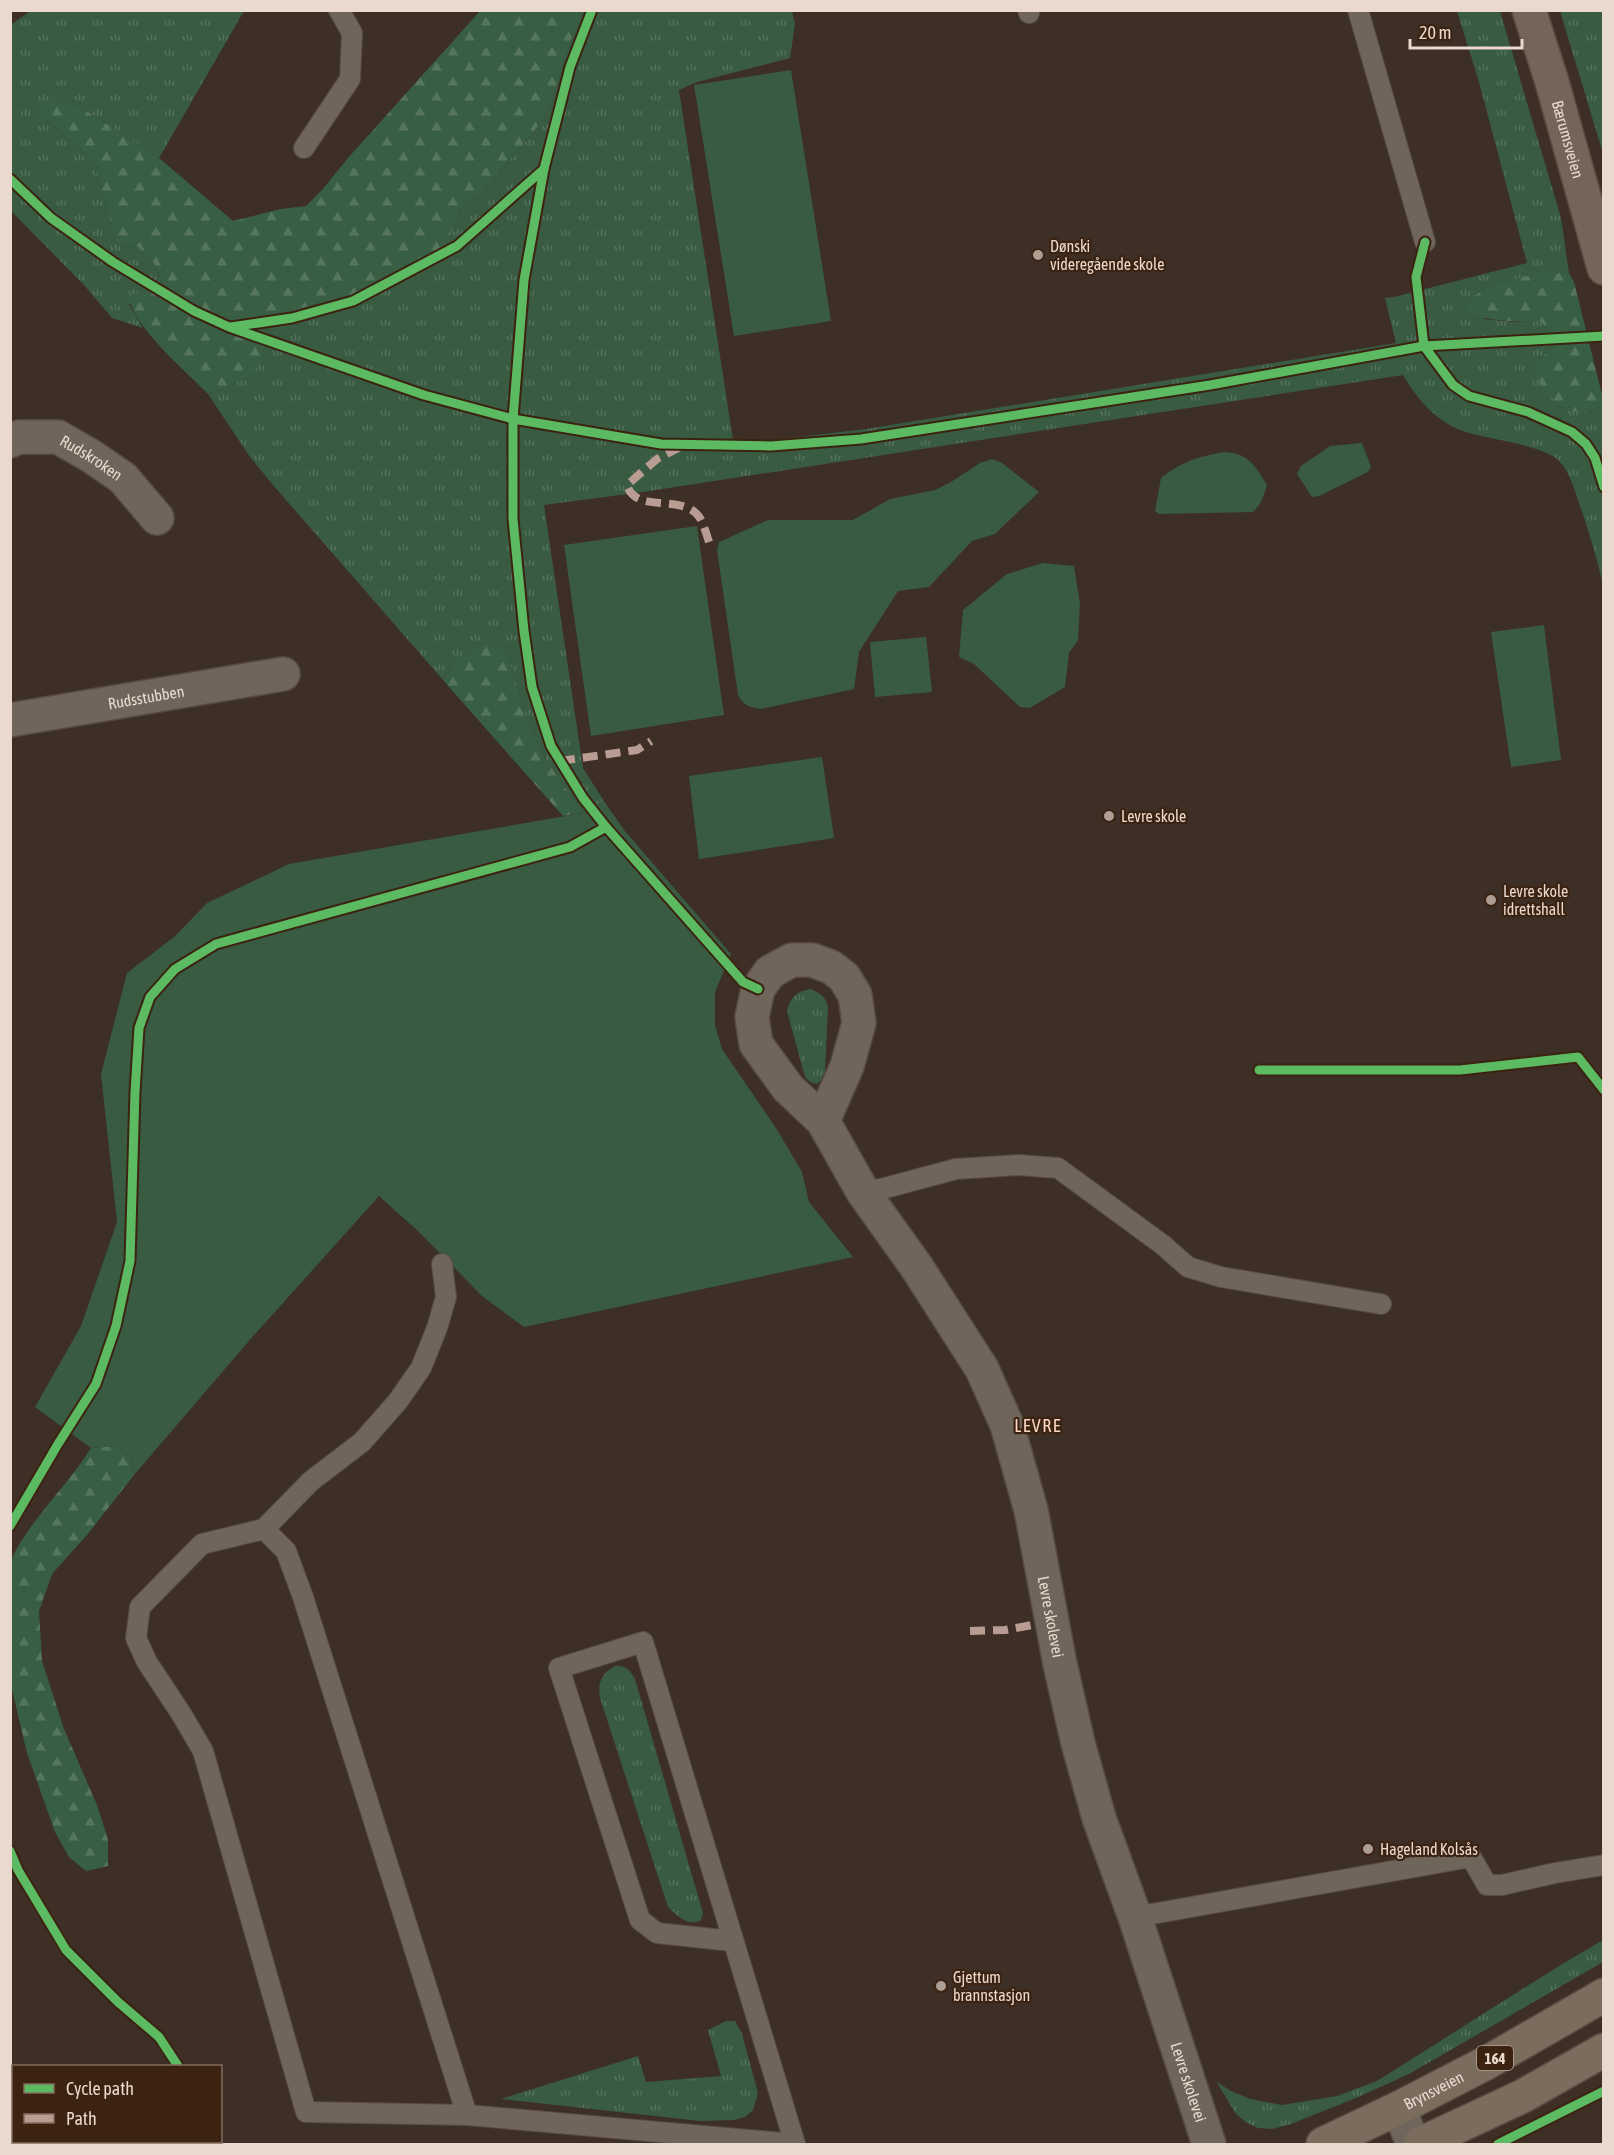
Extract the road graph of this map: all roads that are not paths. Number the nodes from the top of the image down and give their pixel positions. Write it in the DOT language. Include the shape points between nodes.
graph roads {
  1 [pos="339,10"];
  2 [pos="1358,10"];
  3 [pos="1529,10"];
  4 [pos="304,148"];
  5 [pos="1425,242"];
  6 [pos="1604,268"];
  7 [pos="10,441"];
  8 [pos="157,518"];
  9 [pos="283,674"];
  10 [pos="10,720"];
  11 [pos="823,1121"];
  12 [pos="863,1192"];
  13 [pos="442,1264"];
  14 [pos="1381,1304"];
  15 [pos="264,1529"];
  16 [pos="1604,1865"];
  17 [pos="1135,1917"];
  18 [pos="732,1941"];
  19 [pos="1604,1995"];
  20 [pos="1604,2050"];
  21 [pos="1399,2108"];
  22 [pos="467,2115"];
  23 [pos="795,2144"];
  24 [pos="1209,2145"];
  25 [pos="1323,2145"];
  26 [pos="1413,2145"];
  27 [pos="1420,2145"];
  1 -- 4 [label="lane" via="352,33 350,79"];
  2 -- 5 [label="lane"];
  3 -- 6 [label="main road, Bærumsveien"];
  7 -- 8 [label="street, Rudskroken" via="19,436 58,437 123,478"];
  9 -- 10 [label="street, Rudsstubben"];
  11 -- 11 [label="street, Levre skolevei" via="788,1088 756,1044 752,1017 758,989 770,972 792,960 812,960 831,967 844,977 855,995 859,1023 847,1066"];
  11 -- 12 [label="street, Levre skolevei"];
  12 -- 14 [label="lane" via="956,1169 1020,1165 1058,1168 1188,1267 1221,1277"];
  12 -- 17 [label="street, Levre skolevei" via="982,1370 1007,1425 1031,1510 1078,1743 1099,1818"];
  13 -- 15 [label="lane" via="446,1297 421,1368 362,1442 311,1481"];
  15 -- 22 [label="lane" via="286,1551 303,1597"];
  15 -- 22 [label="lane" via="202,1544 140,1607 136,1638 203,1751 306,2112"];
  16 -- 17 [label="lane" via="1486,1884 1471,1857"];
  17 -- 24 [label="street, Levre skolevei"];
  18 -- 18 [label="lane" via="643,1642 559,1668 640,1920 657,1933"];
  18 -- 23 [label="lane"];
  19 -- 21 [label="main road, Brynsveien / 164"];
  20 -- 27 [label="main road" via="1523,2096"];
  21 -- 25 [label="main road, Brynsveien / 164"];
  21 -- 26 [label="street"];
  22 -- 23 [label="lane"];
}
